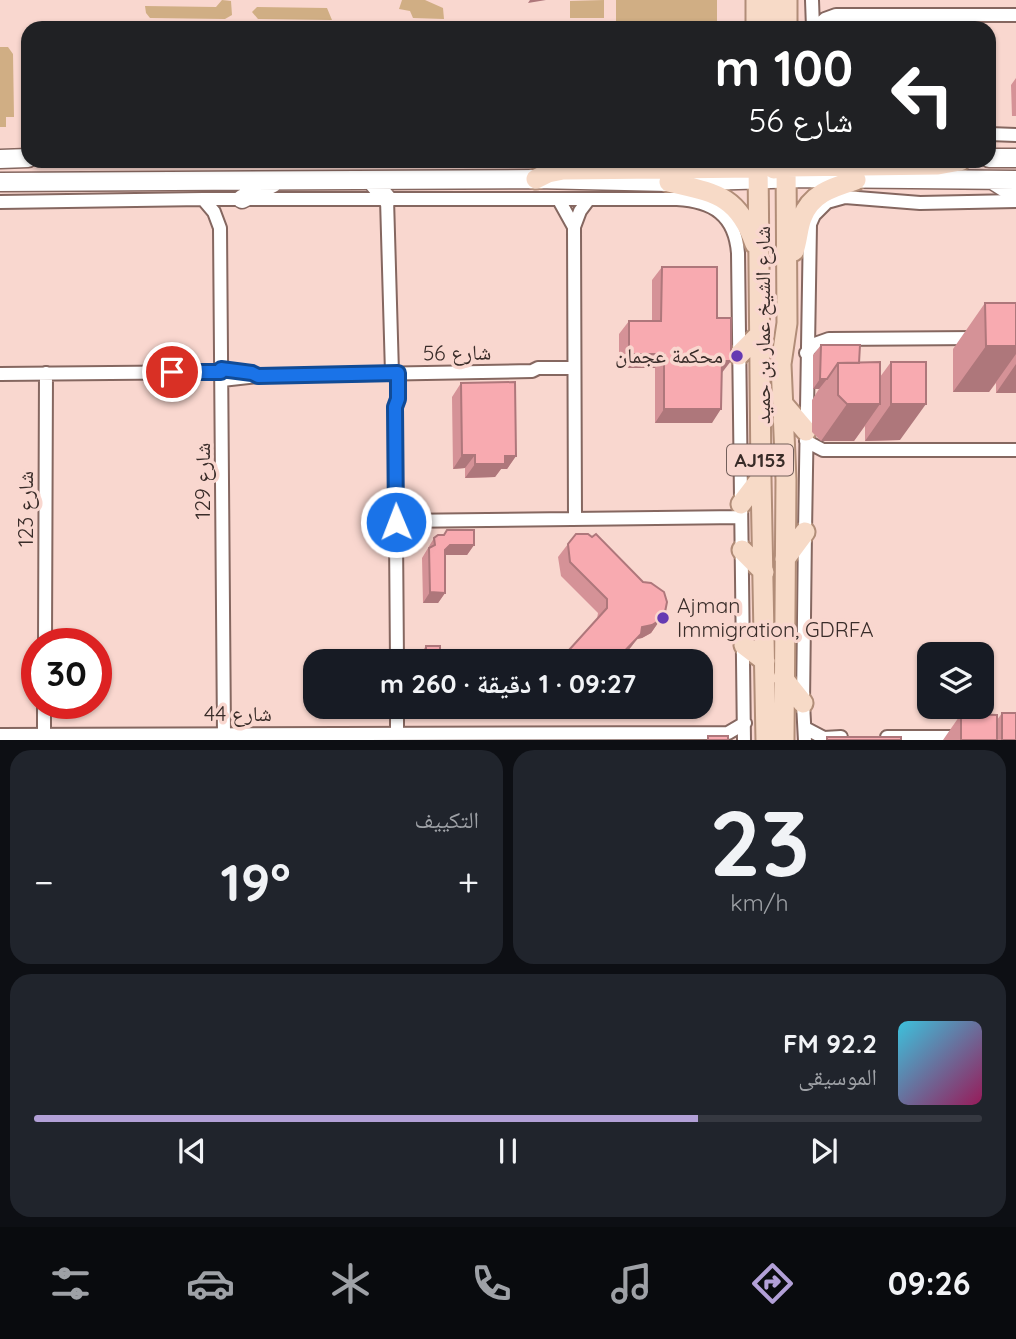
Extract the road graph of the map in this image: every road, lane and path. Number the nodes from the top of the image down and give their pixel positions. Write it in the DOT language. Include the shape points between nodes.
graph roads {
  1 [pos="756,0"];
  2 [pos="771,0"];
  3 [pos="787,0"];
  4 [pos="812,0"];
  5 [pos="1016,15"];
  6 [pos="757,21"];
  7 [pos="771,21"];
  8 [pos="787,21"];
  9 [pos="814,21"];
  10 [pos="823,21"];
  11 [pos="996,134"];
  12 [pos="1016,135"];
  13 [pos="21,158"];
  14 [pos="996,158"];
  15 [pos="1016,158"];
  16 [pos="0,159"];
  17 [pos="702,168"];
  18 [pos="765,168"];
  19 [pos="772,168"];
  20 [pos="772,168"];
  21 [pos="772,168"];
  22 [pos="778,168"];
  23 [pos="536,179"];
  24 [pos="371,180"];
  25 [pos="856,180"];
  26 [pos="1016,180"];
  27 [pos="276,181"];
  28 [pos="994,181"];
  29 [pos="0,182"];
  30 [pos="669,182"];
  31 [pos="1016,195"];
  32 [pos="202,199"];
  33 [pos="387,199"];
  34 [pos="589,199"];
  35 [pos="242,200"];
  36 [pos="559,200"];
  37 [pos="1016,201"];
  38 [pos="0,202"];
  39 [pos="574,227"];
  40 [pos="220,229"];
  41 [pos="758,254"];
  42 [pos="787,264"];
  43 [pos="807,327"];
  44 [pos="759,335"];
  45 [pos="989,338"];
  46 [pos="829,339"];
  47 [pos="806,353"];
  48 [pos="739,355"];
  49 [pos="781,364"];
  50 [pos="574,371"];
  51 [pos="46,373"];
  52 [pos="393,373"];
  53 [pos="0,374"];
  54 [pos="221,374"];
  55 [pos="783,404"];
  56 [pos="806,436"];
  57 [pos="823,450"];
  58 [pos="1016,450"];
  59 [pos="805,461"];
  60 [pos="761,478"];
  61 [pos="741,511"];
  62 [pos="575,519"];
  63 [pos="396,522"];
  64 [pos="805,533"];
  65 [pos="742,550"];
  66 [pos="785,559"];
  67 [pos="764,572"];
  68 [pos="45,628"];
  69 [pos="744,645"];
  70 [pos="397,649"];
  71 [pos="765,661"];
  72 [pos="783,678"];
  73 [pos="803,703"];
  74 [pos="44,719"];
  75 [pos="397,719"];
  76 [pos="745,723"];
  77 [pos="397,733"];
  78 [pos="44,734"];
  79 [pos="223,734"];
  80 [pos="805,734"];
  81 [pos="0,735"];
  82 [pos="579,736"];
  83 [pos="732,737"];
  84 [pos="853,737"];
  85 [pos="878,737"];
  86 [pos="978,737"];
  87 [pos="820,739"];
  88 [pos="928,739"];
  89 [pos="744,740"];
  90 [pos="766,740"];
  91 [pos="784,740"];
  1 -- 6 [label="main road"];
  2 -- 7 [label="main road"];
  3 -- 8 [label="main road"];
  4 -- 9 [label="street"];
  5 -- 10 [label="street" via="836,15"];
  11 -- 12 [label="street"];
  13 -- 16 [label="main road"];
  14 -- 15 [label="main road"];
  17 -- 23 [label="main road" via="563,170"];
  18 -- 30 [label="main road"];
  19 -- 41 [label="main road, شارع الشيخ عمار بن حميد / AJ153"];
  20 -- 42 [label="main road, شارع الشيخ عمار بن حميد / AJ153"];
  21 -- 49 [label="main road" via="774,314"];
  22 -- 25 [label="main road"];
  23 -- 24 [label="main road"];
  23 -- 30 [label="main road"];
  24 -- 27 [label="main road"];
  24 -- 33 [label="main road"];
  25 -- 28 [label="main road"];
  25 -- 42 [label="main road" via="827,190 812,202"];
  26 -- 28 [label="main road"];
  27 -- 29 [label="main road"];
  27 -- 35 [label="main road"];
  28 -- 31 [label="main road"];
  30 -- 41 [label="main road" via="714,192 732,203 745,220"];
  32 -- 35 [label="street"];
  32 -- 38 [label="street"];
  32 -- 40 [label="street" via="214,212"];
  33 -- 35 [label="street"];
  33 -- 36 [label="street"];
  33 -- 52 [label="street"];
  34 -- 36 [label="street"];
  34 -- 39 [label="street"];
  34 -- 48 [label="street" via="690,200 721,213 737,244"];
  35 -- 40 [label="street" via="227,213"];
  36 -- 39 [label="street"];
  37 -- 43 [label="street" via="909,203 845,197 828,202 814,215 808,233"];
  39 -- 50 [label="street"];
  40 -- 54 [label="street, شارع 129"];
  41 -- 44 [label="main road, شارع الشيخ عمار بن حميد / AJ153"];
  42 -- 49 [label="main road, شارع الشيخ عمار بن حميد / AJ153"];
  43 -- 46 [label="street"];
  43 -- 47 [label="street"];
  44 -- 48 [label="main road"];
  44 -- 60 [label="main road, شارع الشيخ عمار بن حميد / AJ153"];
  45 -- 46 [label="street"];
  46 -- 47 [label="street"];
  47 -- 56 [label="street"];
  48 -- 61 [label="street"];
  49 -- 55 [label="main road, شارع الشيخ عمار بن حميد / AJ153"];
  50 -- 52 [label="street, شارع 56"];
  50 -- 62 [label="street"];
  51 -- 53 [label="street, شارع 56"];
  51 -- 54 [label="street, شارع 56"];
  51 -- 68 [label="street, شارع 123"];
  52 -- 54 [label="street, شارع 56"];
  52 -- 63 [label="street"];
  54 -- 79 [label="street, شارع 129"];
  55 -- 56 [label="main road"];
  55 -- 66 [label="main road, شارع الشيخ عمار بن حميد / AJ153"];
  56 -- 57 [label="street"];
  56 -- 59 [label="street"];
  57 -- 58 [label="street"];
  57 -- 59 [label="street"];
  59 -- 64 [label="street"];
  60 -- 61 [label="main road"];
  60 -- 67 [label="main road, شارع الشيخ عمار بن حميد / AJ153"];
  61 -- 62 [label="street"];
  61 -- 65 [label="street"];
  62 -- 63 [label="street"];
  63 -- 70 [label="street"];
  64 -- 66 [label="main road"];
  64 -- 73 [label="street"];
  65 -- 67 [label="main road"];
  65 -- 69 [label="street"];
  66 -- 72 [label="main road, شارع الشيخ عمار بن حميد / AJ153"];
  67 -- 71 [label="main road, شارع الشيخ عمار بن حميد / AJ153"];
  69 -- 71 [label="main road"];
  69 -- 76 [label="street"];
  71 -- 90 [label="main road, شارع الشيخ عمار بن حميد / AJ153"];
  72 -- 73 [label="main road"];
  72 -- 91 [label="main road, شارع الشيخ عمار بن حميد / AJ153"];
  73 -- 80 [label="street"];
  74 -- 78 [label="street"];
  75 -- 77 [label="street"];
  76 -- 83 [label="street, شارع 44"];
  76 -- 89 [label="street"];
  77 -- 79 [label="street, شارع 44"];
  77 -- 82 [label="street, شارع 44"];
  78 -- 79 [label="street, شارع 44"];
  78 -- 81 [label="street, شارع 44"];
  80 -- 87 [label="street"];
  82 -- 83 [label="street, شارع 44"];
  84 -- 87 [label="street"];
  85 -- 88 [label="street"];
  86 -- 88 [label="street"];
}
